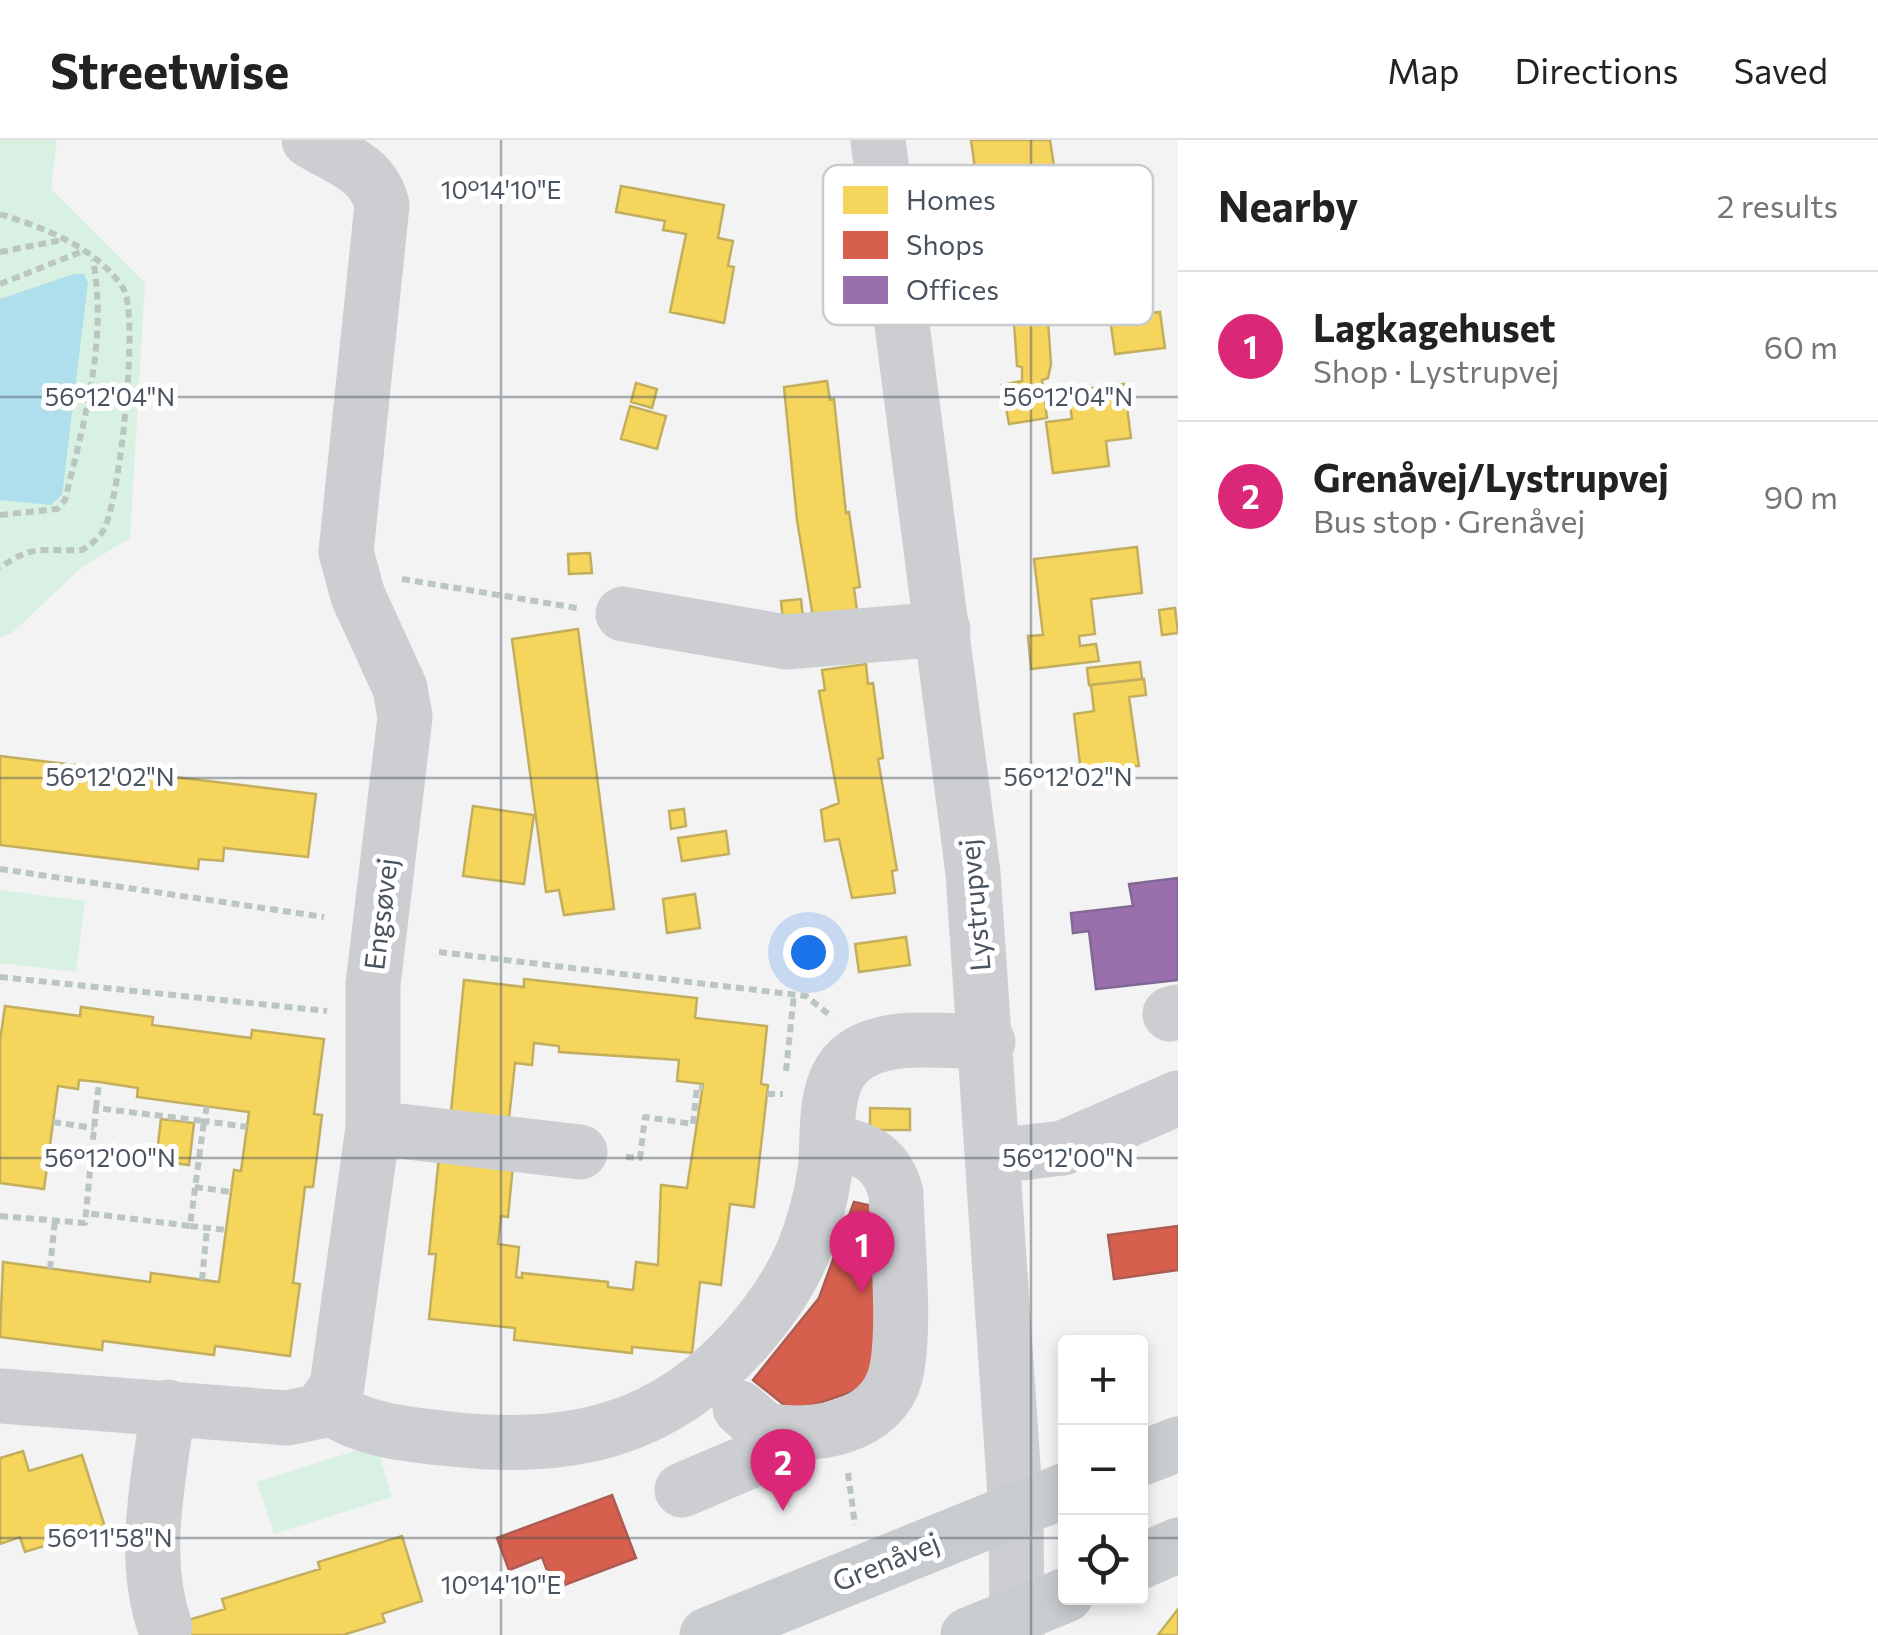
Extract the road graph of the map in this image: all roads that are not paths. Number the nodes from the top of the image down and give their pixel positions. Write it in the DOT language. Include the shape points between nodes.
graph roads {
  1 [pos="309,140"];
  2 [pos="878,140"];
  3 [pos="881,165"];
  4 [pos="903,325"];
  5 [pos="623,614"];
  6 [pos="943,629"];
  7 [pos="988,1042"];
  8 [pos="1178,1098"];
  9 [pos="373,1128"];
  10 [pos="828,1141"];
  11 [pos="580,1152"];
  12 [pos="995,1156"];
  13 [pos="710,1378"];
  14 [pos="0,1396"];
  15 [pos="327,1406"];
  16 [pos="168,1407"];
  17 [pos="766,1430"];
  18 [pos="1178,1444"];
  19 [pos="1148,1456"];
  20 [pos="682,1490"];
  21 [pos="1058,1493"];
  22 [pos="1016,1510"];
  23 [pos="1178,1545"];
  24 [pos="1148,1558"];
  25 [pos="1034,1615"];
  26 [pos="165,1627"];
  27 [pos="707,1635"];
  28 [pos="968,1635"];
  1 -- 9 [label="street, Engsøvej" via="362,170 382,205 346,544 358,596 405,709 372,1016"];
  2 -- 3 [label="street, Lystrupvej"];
  4 -- 6 [label="street, Lystrupvej"];
  5 -- 6 [label="street" via="786,642"];
  6 -- 7 [label="street, Lystrupvej"];
  7 -- 10 [label="street" via="900,1042 860,1053 834,1085"];
  7 -- 12 [label="street, Lystrupvej"];
  8 -- 12 [label="street" via="1063,1148"];
  9 -- 11 [label="street"];
  9 -- 15 [label="street, Engsøvej" via="341,1370"];
  10 -- 13 [label="street" via="820,1198 802,1253 775,1304"];
  10 -- 17 [label="street" via="882,1160 896,1193 896,1371 880,1398 841,1428 817,1435"];
  12 -- 22 [label="street, Lystrupvej"];
  13 -- 15 [label="street" via="644,1418 561,1440 395,1432 359,1424"];
  13 -- 17 [label="street"];
  14 -- 16 [label="street"];
  15 -- 16 [label="street" via="287,1418"];
  16 -- 26 [label="street" via="152,1544 152,1590"];
  17 -- 20 [label="street" via="755,1459"];
  18 -- 19 [label="main road"];
  21 -- 22 [label="main road, Grenåvej"];
  22 -- 25 [label="street, Lystrupvej"];
  22 -- 27 [label="main road, Grenåvej"];
  23 -- 24 [label="main road"];
  25 -- 28 [label="main road"];
}
